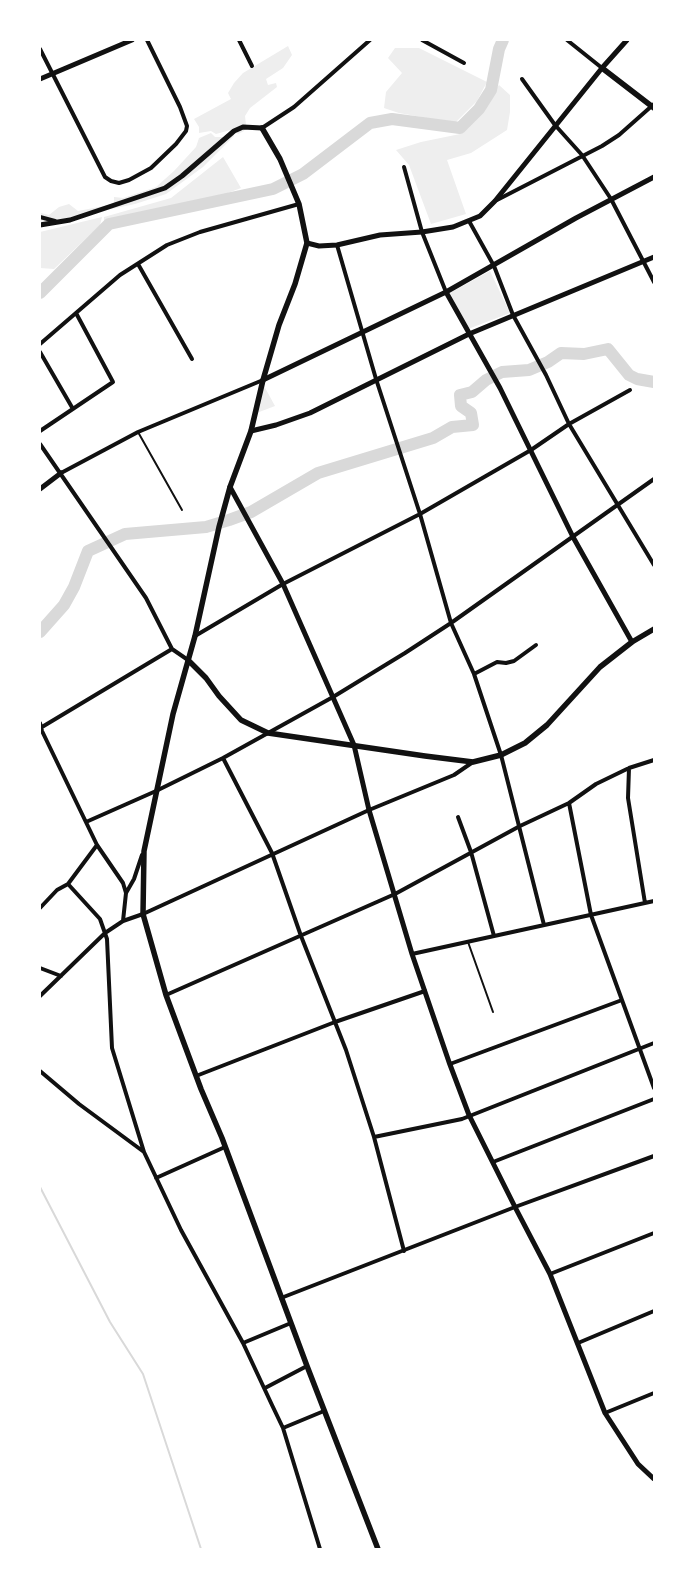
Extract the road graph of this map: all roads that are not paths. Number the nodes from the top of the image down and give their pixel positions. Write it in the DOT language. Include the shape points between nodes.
graph roads {
  1 [pos="132,40"];
  2 [pos="147,40"];
  3 [pos="239,40"];
  4 [pos="370,40"];
  5 [pos="422,40"];
  6 [pos="567,40"];
  7 [pos="627,40"];
  8 [pos="40,49"];
  9 [pos="464,63"];
  10 [pos="252,66"];
  11 [pos="602,68"];
  12 [pos="53,73"];
  13 [pos="40,79"];
  14 [pos="522,79"];
  15 [pos="653,106"];
  16 [pos="555,125"];
  17 [pos="262,128"];
  18 [pos="582,155"];
  19 [pos="404,167"];
  20 [pos="654,177"];
  21 [pos="611,199"];
  22 [pos="495,201"];
  23 [pos="299,204"];
  24 [pos="40,217"];
  25 [pos="469,221"];
  26 [pos="57,222"];
  27 [pos="40,226"];
  28 [pos="422,232"];
  29 [pos="307,243"];
  30 [pos="337,245"];
  31 [pos="654,257"];
  32 [pos="643,261"];
  33 [pos="138,264"];
  34 [pos="494,266"];
  35 [pos="654,282"];
  36 [pos="446,292"];
  37 [pos="76,313"];
  38 [pos="513,315"];
  39 [pos="362,332"];
  40 [pos="469,334"];
  41 [pos="40,344"];
  42 [pos="40,352"];
  43 [pos="192,359"];
  44 [pos="376,379"];
  45 [pos="263,380"];
  46 [pos="630,390"];
  47 [pos="73,409"];
  48 [pos="569,424"];
  49 [pos="251,431"];
  50 [pos="40,432"];
  51 [pos="138,432"];
  52 [pos="40,444"];
  53 [pos="531,450"];
  54 [pos="61,473"];
  55 [pos="654,480"];
  56 [pos="230,486"];
  57 [pos="40,489"];
  58 [pos="618,504"];
  59 [pos="182,510"];
  60 [pos="420,514"];
  61 [pos="573,537"];
  62 [pos="654,566"];
  63 [pos="283,584"];
  64 [pos="451,623"];
  65 [pos="654,629"];
  66 [pos="195,636"];
  67 [pos="632,642"];
  68 [pos="536,646"];
  69 [pos="172,649"];
  70 [pos="188,660"];
  71 [pos="474,674"];
  72 [pos="333,697"];
  73 [pos="41,725"];
  74 [pos="268,733"];
  75 [pos="354,745"];
  76 [pos="501,755"];
  77 [pos="223,758"];
  78 [pos="654,760"];
  79 [pos="473,762"];
  80 [pos="629,768"];
  81 [pos="156,791"];
  82 [pos="569,803"];
  83 [pos="369,810"];
  84 [pos="458,817"];
  85 [pos="86,822"];
  86 [pos="520,826"];
  87 [pos="97,845"];
  88 [pos="144,851"];
  89 [pos="471,852"];
  90 [pos="272,853"];
  91 [pos="68,884"];
  92 [pos="126,893"];
  93 [pos="395,894"];
  94 [pos="654,901"];
  95 [pos="645,903"];
  96 [pos="40,908"];
  97 [pos="143,914"];
  98 [pos="591,915"];
  99 [pos="123,921"];
  100 [pos="544,925"];
  101 [pos="105,933"];
  102 [pos="301,936"];
  103 [pos="494,936"];
  104 [pos="468,942"];
  105 [pos="412,954"];
  106 [pos="40,968"];
  107 [pos="61,976"];
  108 [pos="425,991"];
  109 [pos="166,995"];
  110 [pos="40,996"];
  111 [pos="622,1000"];
  112 [pos="493,1012"];
  113 [pos="335,1022"];
  114 [pos="654,1043"];
  115 [pos="639,1048"];
  116 [pos="450,1064"];
  117 [pos="40,1071"];
  118 [pos="196,1076"];
  119 [pos="654,1088"];
  120 [pos="654,1099"];
  121 [pos="469,1115"];
  122 [pos="374,1137"];
  123 [pos="225,1147"];
  124 [pos="144,1152"];
  125 [pos="654,1156"];
  126 [pos="494,1162"];
  127 [pos="156,1178"];
  128 [pos="515,1206"];
  129 [pos="654,1233"];
  130 [pos="404,1251"];
  131 [pos="550,1274"];
  132 [pos="282,1298"];
  133 [pos="654,1311"];
  134 [pos="291,1323"];
  135 [pos="578,1343"];
  136 [pos="242,1344"];
  137 [pos="307,1366"];
  138 [pos="265,1388"];
  139 [pos="654,1393"];
  140 [pos="324,1411"];
  141 [pos="604,1413"];
  142 [pos="282,1428"];
  143 [pos="654,1479"];
  144 [pos="320,1549"];
  145 [pos="378,1549"];
  1 -- 12 [label="street"];
  2 -- 12 [label="street" via="187,126 176,144 152,168 129,180 119,183 105,177"];
  3 -- 10 [label="street"];
  4 -- 17 [label="street" via="294,107"];
  5 -- 9 [label="street"];
  6 -- 11 [label="street"];
  7 -- 11 [label="street"];
  8 -- 12 [label="street"];
  11 -- 15 [label="main road"];
  11 -- 16 [label="street"];
  12 -- 13 [label="street"];
  14 -- 16 [label="street"];
  15 -- 18 [label="street" via="611,141"];
  16 -- 18 [label="street"];
  16 -- 22 [label="street"];
  17 -- 23 [label="main road" via="280,159"];
  17 -- 26 [label="street" via="243,127 234,131 165,188"];
  18 -- 21 [label="street"];
  18 -- 22 [label="street"];
  19 -- 28 [label="street"];
  20 -- 21 [label="street"];
  21 -- 32 [label="street"];
  21 -- 34 [label="street"];
  22 -- 25 [label="street" via="480,216"];
  23 -- 29 [label="main road"];
  23 -- 33 [label="street" via="200,232 167,245"];
  24 -- 26 [label="street"];
  25 -- 28 [label="street"];
  25 -- 34 [label="street"];
  26 -- 27 [label="street"];
  28 -- 30 [label="street" via="380,235"];
  28 -- 36 [label="street"];
  29 -- 30 [label="street"];
  29 -- 45 [label="main road"];
  30 -- 39 [label="street"];
  31 -- 32 [label="street"];
  32 -- 35 [label="street"];
  32 -- 38 [label="street"];
  33 -- 37 [label="street" via="120,275"];
  33 -- 43 [label="street"];
  34 -- 36 [label="street"];
  34 -- 38 [label="street"];
  36 -- 39 [label="street"];
  36 -- 40 [label="street"];
  37 -- 41 [label="street"];
  37 -- 47 [label="street" via="113,382"];
  38 -- 40 [label="street"];
  38 -- 48 [label="street"];
  39 -- 44 [label="street"];
  39 -- 45 [label="street"];
  40 -- 44 [label="street"];
  40 -- 53 [label="street"];
  42 -- 47 [label="street"];
  44 -- 49 [label="street" via="310,413"];
  44 -- 60 [label="street"];
  45 -- 49 [label="main road"];
  45 -- 51 [label="street"];
  46 -- 48 [label="street"];
  47 -- 50 [label="street"];
  48 -- 53 [label="street"];
  48 -- 58 [label="street"];
  49 -- 56 [label="main road"];
  51 -- 54 [label="street"];
  51 -- 59 [label="lane"];
  52 -- 54 [label="street"];
  53 -- 60 [label="street"];
  53 -- 61 [label="street"];
  54 -- 57 [label="street"];
  54 -- 69 [label="street" via="146,598"];
  55 -- 58 [label="street"];
  56 -- 63 [label="street"];
  56 -- 66 [label="main road"];
  58 -- 61 [label="street"];
  58 -- 62 [label="street"];
  60 -- 63 [label="street"];
  60 -- 64 [label="street"];
  61 -- 64 [label="street"];
  61 -- 67 [label="street"];
  63 -- 66 [label="street"];
  63 -- 72 [label="street"];
  64 -- 71 [label="street"];
  64 -- 72 [label="street"];
  65 -- 67 [label="main road"];
  66 -- 70 [label="main road"];
  67 -- 76 [label="main road" via="600,667 547,725 525,743"];
  68 -- 71 [label="street" via="514,661 497,662"];
  69 -- 70 [label="street"];
  69 -- 73 [label="street"];
  70 -- 74 [label="main road" via="241,720"];
  70 -- 81 [label="main road"];
  71 -- 76 [label="street"];
  72 -- 74 [label="street"];
  72 -- 75 [label="street"];
  73 -- 85 [label="street"];
  74 -- 75 [label="main road"];
  74 -- 77 [label="street"];
  75 -- 79 [label="main road"];
  75 -- 83 [label="street"];
  76 -- 79 [label="main road"];
  76 -- 86 [label="street"];
  77 -- 81 [label="street"];
  77 -- 90 [label="street"];
  78 -- 80 [label="street"];
  79 -- 83 [label="street" via="454,775"];
  80 -- 82 [label="street" via="596,784"];
  80 -- 95 [label="street" via="628,798"];
  81 -- 85 [label="street"];
  81 -- 88 [label="main road"];
  82 -- 86 [label="street"];
  82 -- 98 [label="street"];
  83 -- 90 [label="street"];
  83 -- 93 [label="street"];
  84 -- 89 [label="street"];
  85 -- 87 [label="street"];
  86 -- 89 [label="street"];
  86 -- 100 [label="street"];
  87 -- 91 [label="street"];
  87 -- 92 [label="street" via="123,883"];
  88 -- 92 [label="street"];
  88 -- 97 [label="main road"];
  89 -- 93 [label="street"];
  89 -- 103 [label="street"];
  90 -- 97 [label="street"];
  90 -- 102 [label="street"];
  91 -- 96 [label="street" via="57,890"];
  91 -- 101 [label="street" via="100,920"];
  92 -- 99 [label="street"];
  93 -- 102 [label="street"];
  93 -- 105 [label="street"];
  94 -- 95 [label="street"];
  95 -- 98 [label="street"];
  97 -- 99 [label="street"];
  97 -- 109 [label="main road"];
  98 -- 100 [label="street"];
  98 -- 111 [label="street"];
  99 -- 101 [label="street"];
  100 -- 103 [label="street"];
  101 -- 107 [label="street"];
  101 -- 124 [label="street" via="112,1048"];
  102 -- 109 [label="street"];
  102 -- 113 [label="street"];
  103 -- 104 [label="street"];
  104 -- 105 [label="street"];
  104 -- 112 [label="lane"];
  105 -- 108 [label="street"];
  106 -- 107 [label="street"];
  107 -- 110 [label="street"];
  108 -- 113 [label="street"];
  108 -- 116 [label="street"];
  109 -- 118 [label="main road"];
  111 -- 115 [label="street"];
  111 -- 116 [label="street"];
  113 -- 118 [label="street"];
  113 -- 122 [label="street"];
  114 -- 115 [label="street"];
  115 -- 119 [label="street"];
  115 -- 121 [label="street"];
  116 -- 121 [label="street"];
  117 -- 124 [label="street"];
  118 -- 123 [label="main road"];
  120 -- 126 [label="street"];
  121 -- 122 [label="street" via="453,1122"];
  121 -- 126 [label="street"];
  122 -- 130 [label="street"];
  123 -- 127 [label="street"];
  123 -- 132 [label="main road"];
  124 -- 127 [label="street"];
  125 -- 128 [label="street"];
  126 -- 128 [label="street"];
  127 -- 136 [label="street"];
  128 -- 130 [label="street"];
  128 -- 131 [label="street"];
  129 -- 131 [label="street"];
  130 -- 132 [label="street"];
  131 -- 135 [label="street"];
  132 -- 134 [label="main road"];
  133 -- 135 [label="street"];
  134 -- 136 [label="street"];
  134 -- 137 [label="main road"];
  135 -- 141 [label="street"];
  136 -- 138 [label="street"];
  137 -- 138 [label="street"];
  137 -- 140 [label="main road"];
  138 -- 142 [label="street"];
  139 -- 141 [label="street"];
  140 -- 142 [label="street"];
  140 -- 145 [label="main road"];
  141 -- 143 [label="street" via="638,1464"];
  142 -- 144 [label="street"];
}
